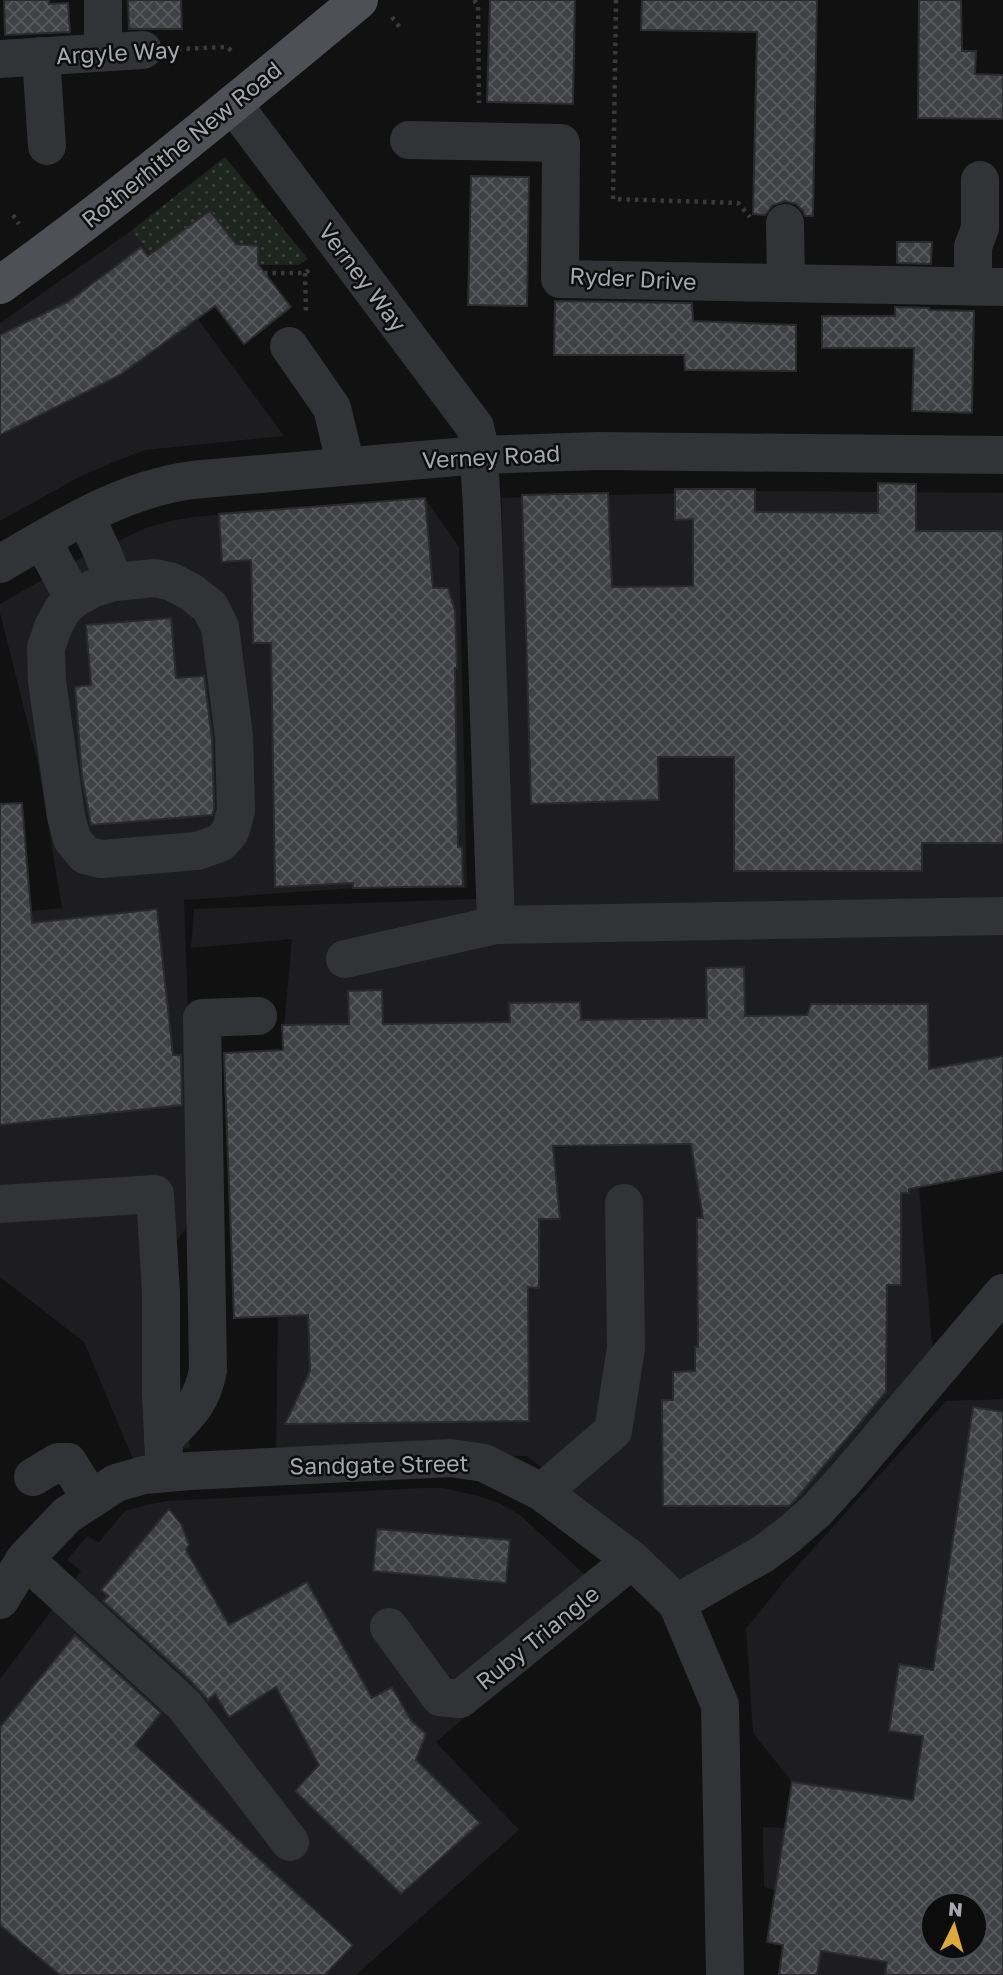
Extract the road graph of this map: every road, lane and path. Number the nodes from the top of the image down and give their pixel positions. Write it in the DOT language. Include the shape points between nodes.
graph roads {
  1 [pos="103,0"];
  2 [pos="359,0"];
  3 [pos="474,0"];
  4 [pos="617,0"];
  5 [pos="143,50"];
  6 [pos="103,51"];
  7 [pos="234,53"];
  8 [pos="41,56"];
  9 [pos="0,59"];
  10 [pos="233,104"];
  11 [pos="409,140"];
  12 [pos="480,142"];
  13 [pos="47,146"];
  14 [pos="980,180"];
  15 [pos="770,223"];
  16 [pos="786,283"];
  17 [pos="0,285"];
  18 [pos="988,286"];
  19 [pos="289,346"];
  20 [pos="479,455"];
  21 [pos="1003,455"];
  22 [pos="346,466"];
  23 [pos="85,516"];
  24 [pos="42,540"];
  25 [pos="0,564"];
  26 [pos="114,582"];
  27 [pos="74,599"];
  28 [pos="1003,916"];
  29 [pos="496,925"];
  30 [pos="345,959"];
  31 [pos="258,1016"];
  32 [pos="0,1203"];
  33 [pos="624,1203"];
  34 [pos="1003,1293"];
  35 [pos="164,1457"];
  36 [pos="33,1477"];
  37 [pos="542,1492"];
  38 [pos="91,1499"];
  39 [pos="25,1559"];
  40 [pos="632,1560"];
  41 [pos="0,1600"];
  42 [pos="677,1603"];
  43 [pos="389,1627"];
  44 [pos="290,1842"];
  45 [pos="725,1975"];
  1 -- 6 [label="street"];
  2 -- 10 [label="main road, Rotherhithe New Road"];
  3 -- 12 [label="path" via="478,5"];
  4 -- 15 [label="path" via="613,199 738,203"];
  5 -- 6 [label="street, Argyle Way"];
  5 -- 7 [label="path, Argyle Way" via="227,47"];
  6 -- 8 [label="street, Argyle Way"];
  8 -- 9 [label="street, Argyle Way"];
  8 -- 13 [label="street"];
  10 -- 17 [label="main road, Rotherhithe New Road"];
  10 -- 20 [label="street, Verney Way" via="475,427"];
  11 -- 12 [label="street"];
  12 -- 16 [label="street, Ryder Drive" via="561,143 560,279"];
  14 -- 18 [label="street" via="980,228 973,247"];
  15 -- 16 [label="street"];
  16 -- 18 [label="street, Ryder Drive"];
  19 -- 22 [label="street" via="332,408"];
  20 -- 21 [label="street, Verney Road" via="598,451"];
  20 -- 22 [label="street, Verney Road"];
  20 -- 29 [label="street, Verney Way"];
  22 -- 23 [label="street, Verney Road" via="167,483"];
  23 -- 24 [label="street, Verney Road"];
  23 -- 26 [label="street"];
  24 -- 25 [label="street, Verney Road"];
  24 -- 27 [label="street"];
  26 -- 27 [label="street"];
  26 -- 27 [label="street" via="155,578 172,582 210,607 220,627 234,736 236,811 230,832 220,844 197,851 101,859 85,855 72,839 47,681 47,648 53,627"];
  28 -- 29 [label="street"];
  29 -- 30 [label="street"];
  31 -- 35 [label="street" via="202,1018 208,1370 205,1389"];
  32 -- 35 [label="street" via="155,1194"];
  33 -- 37 [label="street" via="626,1348 613,1431"];
  34 -- 42 [label="street" via="816,1511 763,1554"];
  35 -- 37 [label="street, Sandgate Street" via="451,1458 484,1463"];
  35 -- 38 [label="street, Sandgate Street" via="144,1475 116,1483"];
  36 -- 38 [label="street" via="58,1462 68,1462"];
  37 -- 40 [label="street, Sandgate Street"];
  38 -- 39 [label="street, Sandgate Street" via="67,1515"];
  39 -- 41 [label="street, Sandgate Street"];
  39 -- 44 [label="street" via="184,1705"];
  40 -- 42 [label="street, Sandgate Street"];
  40 -- 43 [label="street, Ruby Triangle" via="460,1699 440,1697"];
  42 -- 45 [label="street, Sandgate Street" via="720,1705"];
}
